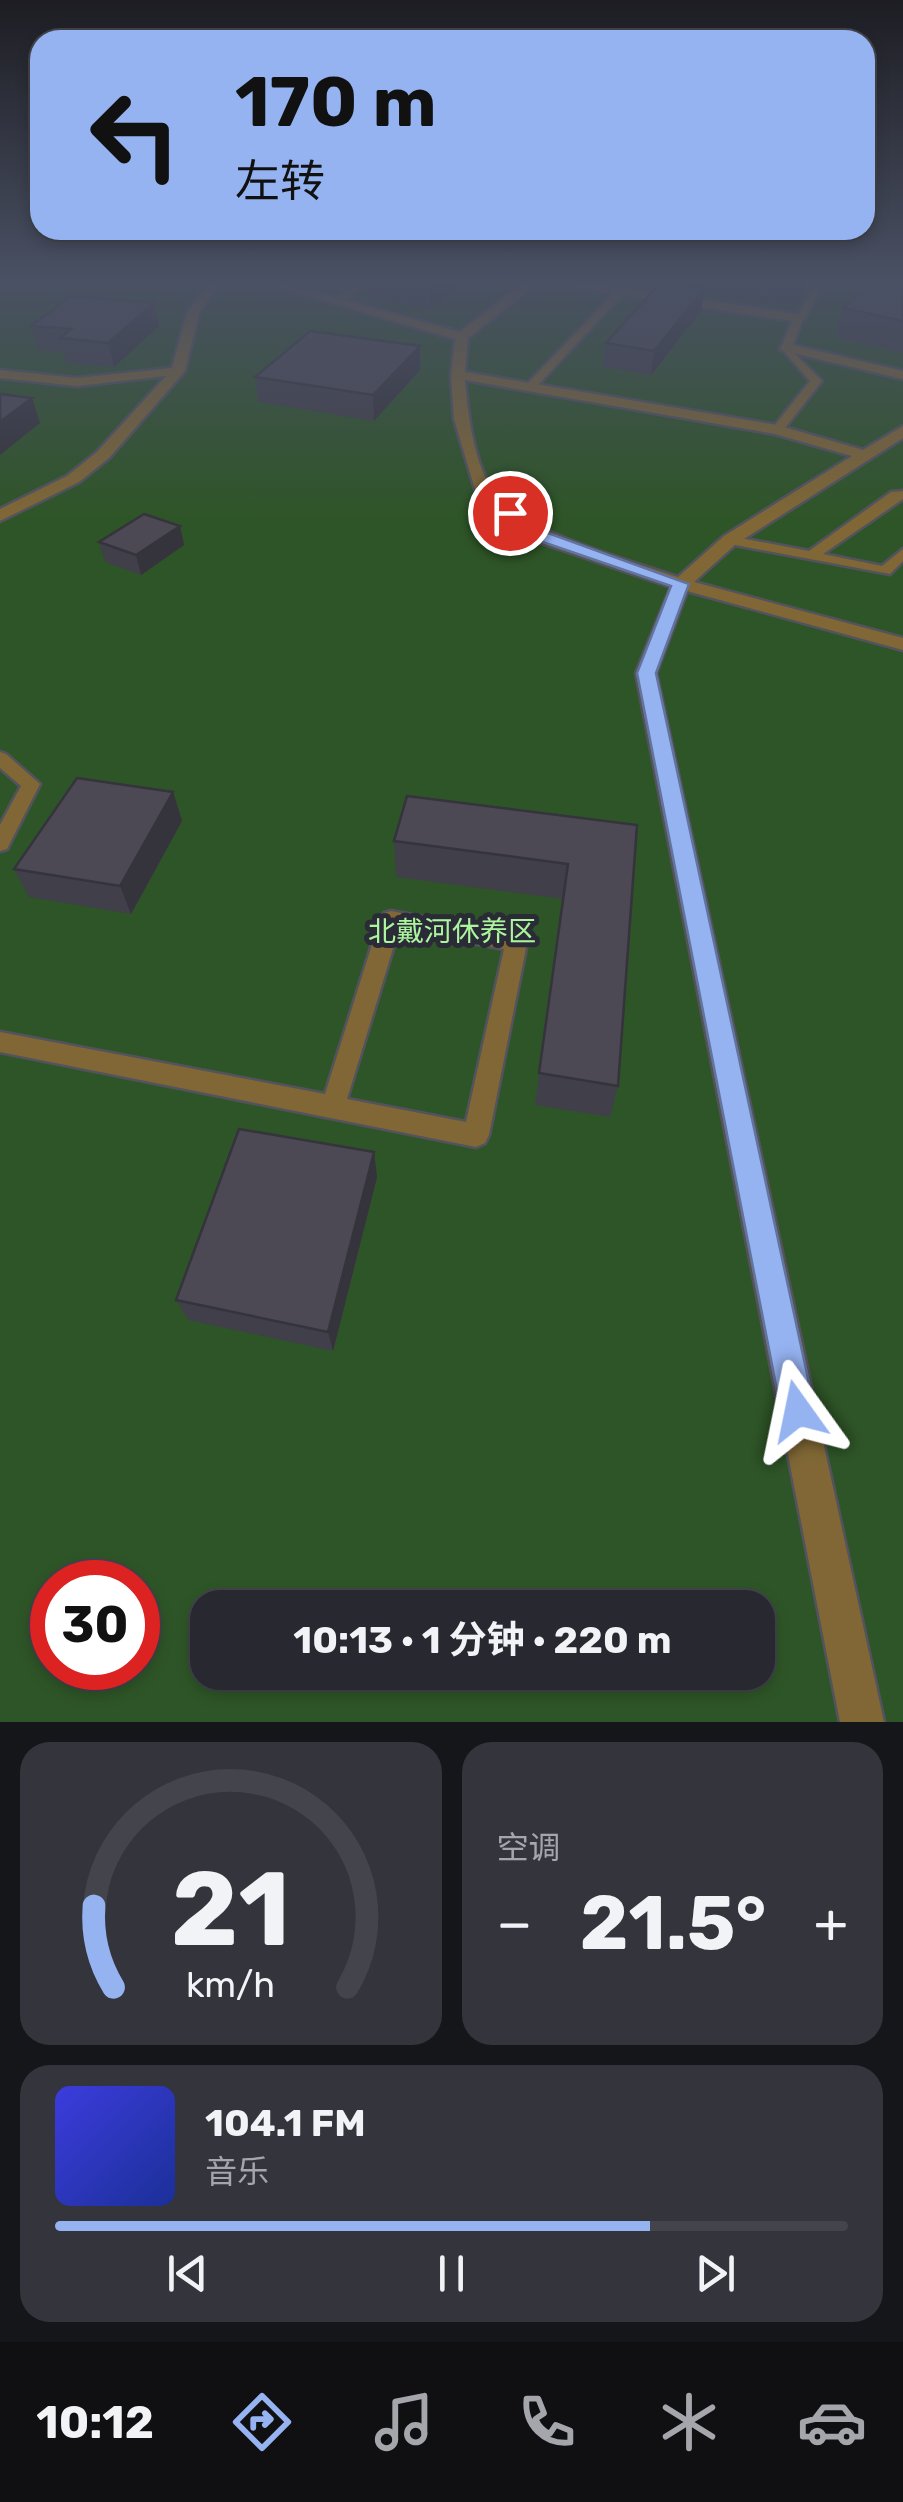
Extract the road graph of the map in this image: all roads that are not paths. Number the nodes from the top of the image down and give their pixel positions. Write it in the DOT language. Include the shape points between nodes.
graph roads {
  1 [pos="181,359"];
  2 [pos="460,359"];
  3 [pos="556,359"];
  4 [pos="796,359"];
  5 [pos="839,359"];
  6 [pos="178,372"];
  7 [pos="0,374"];
  8 [pos="903,374"];
  9 [pos="458,375"];
  10 [pos="532,385"];
  11 [pos="778,430"];
  12 [pos="903,430"];
  13 [pos="864,455"];
  14 [pos="903,495"];
  15 [pos="0,516"];
  16 [pos="730,540"];
  17 [pos="903,553"];
  18 [pos="813,554"];
  19 [pos="681,584"];
  20 [pos="903,644"];
  21 [pos="0,758"];
  22 [pos="0,844"];
  23 [pos="0,1042"];
  24 [pos="332,1106"];
  25 [pos="862,1722"];
  1 -- 6 [label="street"];
  2 -- 9 [label="street"];
  3 -- 10 [label="lane"];
  4 -- 11 [label="lane" via="816,381"];
  5 -- 8 [label="street"];
  6 -- 7 [label="street" via="76,382"];
  6 -- 15 [label="street" via="73,480"];
  9 -- 10 [label="street"];
  9 -- 19 [label="street" via="461,420 483,492 536,535"];
  10 -- 11 [label="street"];
  11 -- 13 [label="street"];
  12 -- 13 [label="street"];
  13 -- 16 [label="street"];
  14 -- 18 [label="lane"];
  16 -- 18 [label="lane"];
  16 -- 19 [label="street"];
  17 -- 18 [label="lane" via="885,571"];
  19 -- 20 [label="street"];
  19 -- 25 [label="street" via="646,673"];
  21 -- 22 [label="lane" via="31,784"];
  23 -- 24 [label="lane"];
  24 -- 24 [label="lane" via="476,1134 516,943 392,919"];
}
